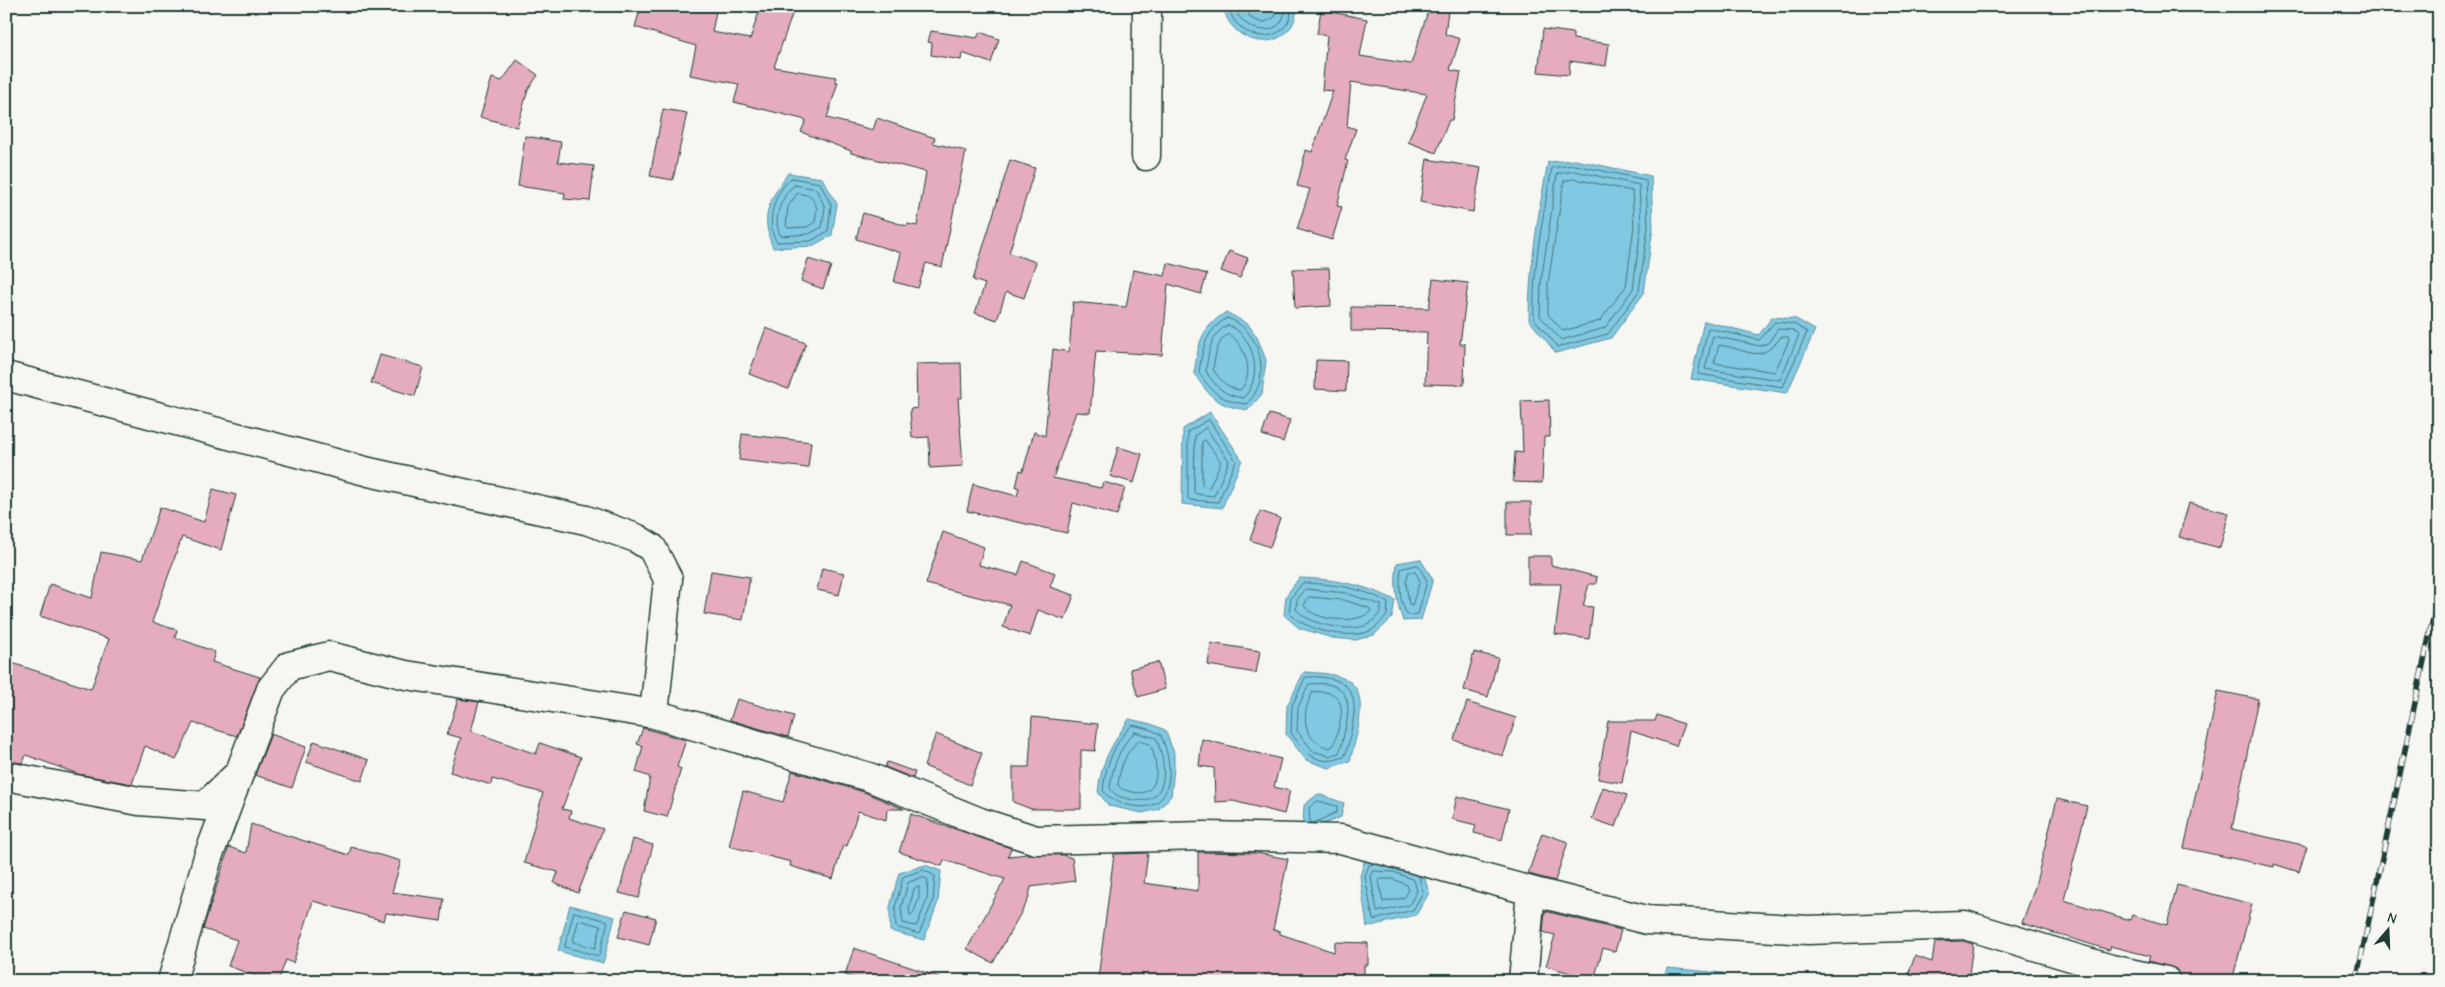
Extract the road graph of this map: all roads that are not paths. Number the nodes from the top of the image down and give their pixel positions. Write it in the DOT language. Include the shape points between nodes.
graph roads {
  1 [pos="1147,6"];
  2 [pos="1146,156"];
  3 [pos="6,376"];
  4 [pos="654,714"];
  5 [pos="240,773"];
  6 [pos="6,776"];
  7 [pos="1531,891"];
  8 [pos="172,981"];
  9 [pos="1523,981"];
  10 [pos="2166,981"];
  1 -- 2 [label="street"];
  3 -- 4 [label="street" via="369,472 586,520 636,538 652,548 668,579"];
  4 -- 5 [label="street" via="406,675 329,656 289,666 271,689"];
  4 -- 7 [label="street" via="869,777 980,822 1036,840 1206,836 1341,839"];
  5 -- 6 [label="street" via="205,806 139,800"];
  5 -- 8 [label="street" via="208,857"];
  7 -- 9 [label="street"];
  7 -- 10 [label="street" via="1647,920 1808,930 1965,925 2110,968"];
}
